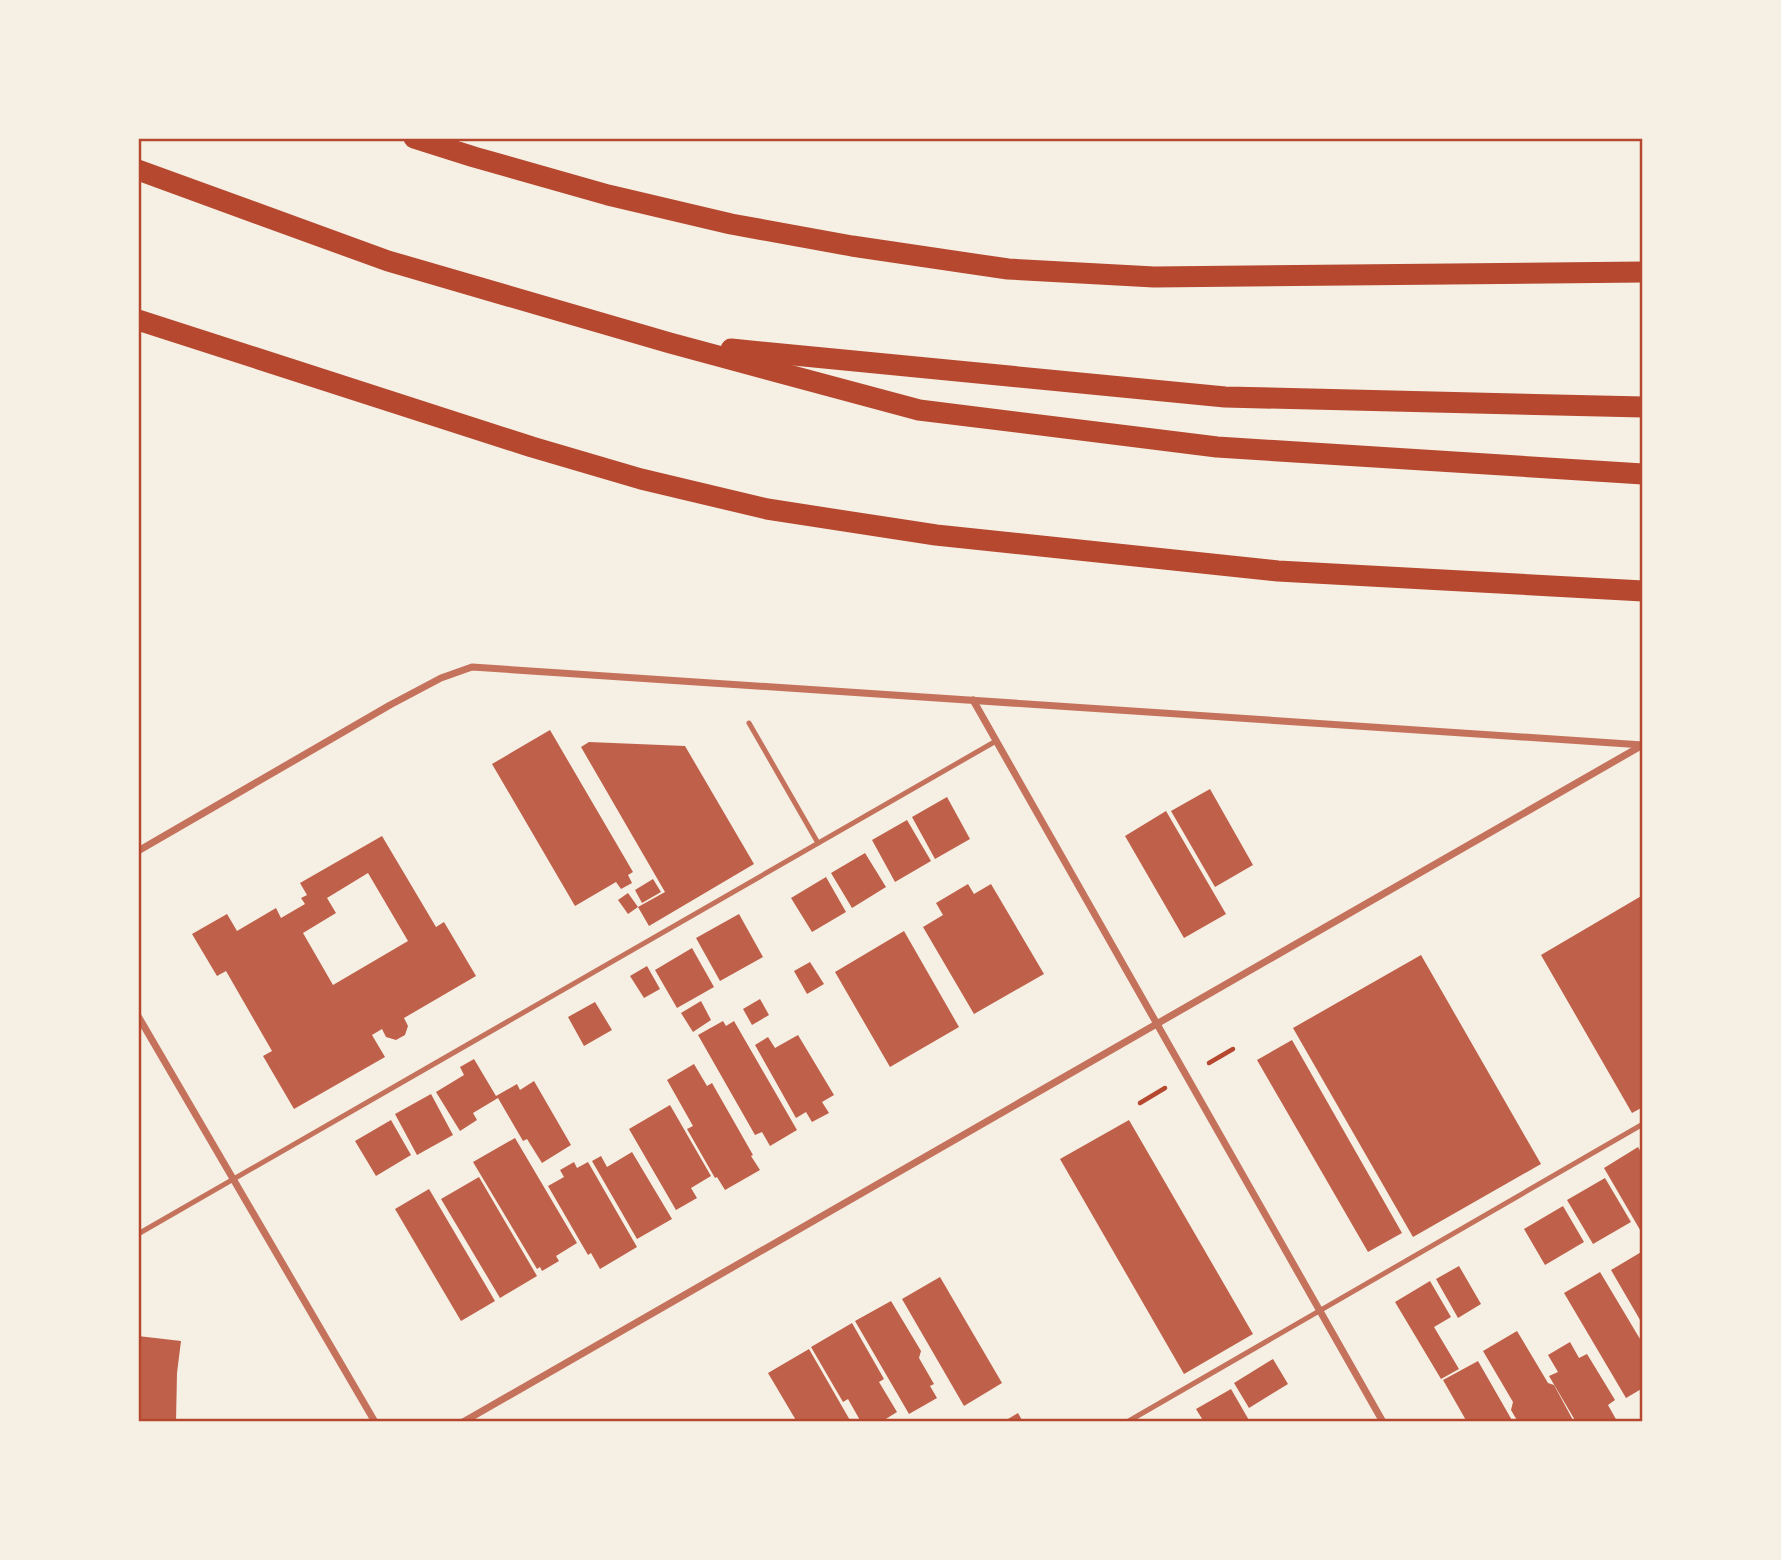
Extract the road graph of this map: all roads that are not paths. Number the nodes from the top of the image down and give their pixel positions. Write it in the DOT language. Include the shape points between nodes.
graph roads {
  1 [pos="414,138"];
  2 [pos="138,170"];
  3 [pos="1643,272"];
  4 [pos="138,320"];
  5 [pos="670,344"];
  6 [pos="1643,407"];
  7 [pos="1643,474"];
  8 [pos="1643,591"];
  9 [pos="973,700"];
  10 [pos="749,723"];
  11 [pos="996,740"];
  12 [pos="1642,745"];
  13 [pos="818,843"];
  14 [pos="138,851"];
  15 [pos="138,1016"];
  16 [pos="1157,1023"];
  17 [pos="1643,1124"];
  18 [pos="234,1179"];
  19 [pos="138,1234"];
  20 [pos="1319,1311"];
  21 [pos="375,1422"];
  22 [pos="463,1422"];
  23 [pos="1127,1422"];
  24 [pos="1383,1422"];
  1 -- 3 [label="highway" via="608,195 731,224 1008,270 1154,277"];
  2 -- 5 [label="highway" via="388,261"];
  4 -- 8 [label="highway" via="531,447 767,509 936,535 1237,568"];
  5 -- 6 [label="highway" via="1225,397"];
  5 -- 7 [label="highway" via="919,410 1217,446"];
  9 -- 11 [label="street"];
  9 -- 12 [label="street"];
  9 -- 14 [label="street" via="472,667 390,705"];
  10 -- 13 [label="lane"];
  11 -- 13 [label="lane"];
  11 -- 16 [label="street"];
  12 -- 16 [label="street"];
  13 -- 18 [label="lane"];
  15 -- 18 [label="street"];
  16 -- 20 [label="street"];
  16 -- 22 [label="street"];
  17 -- 20 [label="lane"];
  18 -- 19 [label="lane"];
  18 -- 21 [label="street"];
  20 -- 23 [label="lane"];
  20 -- 24 [label="street"];
}
